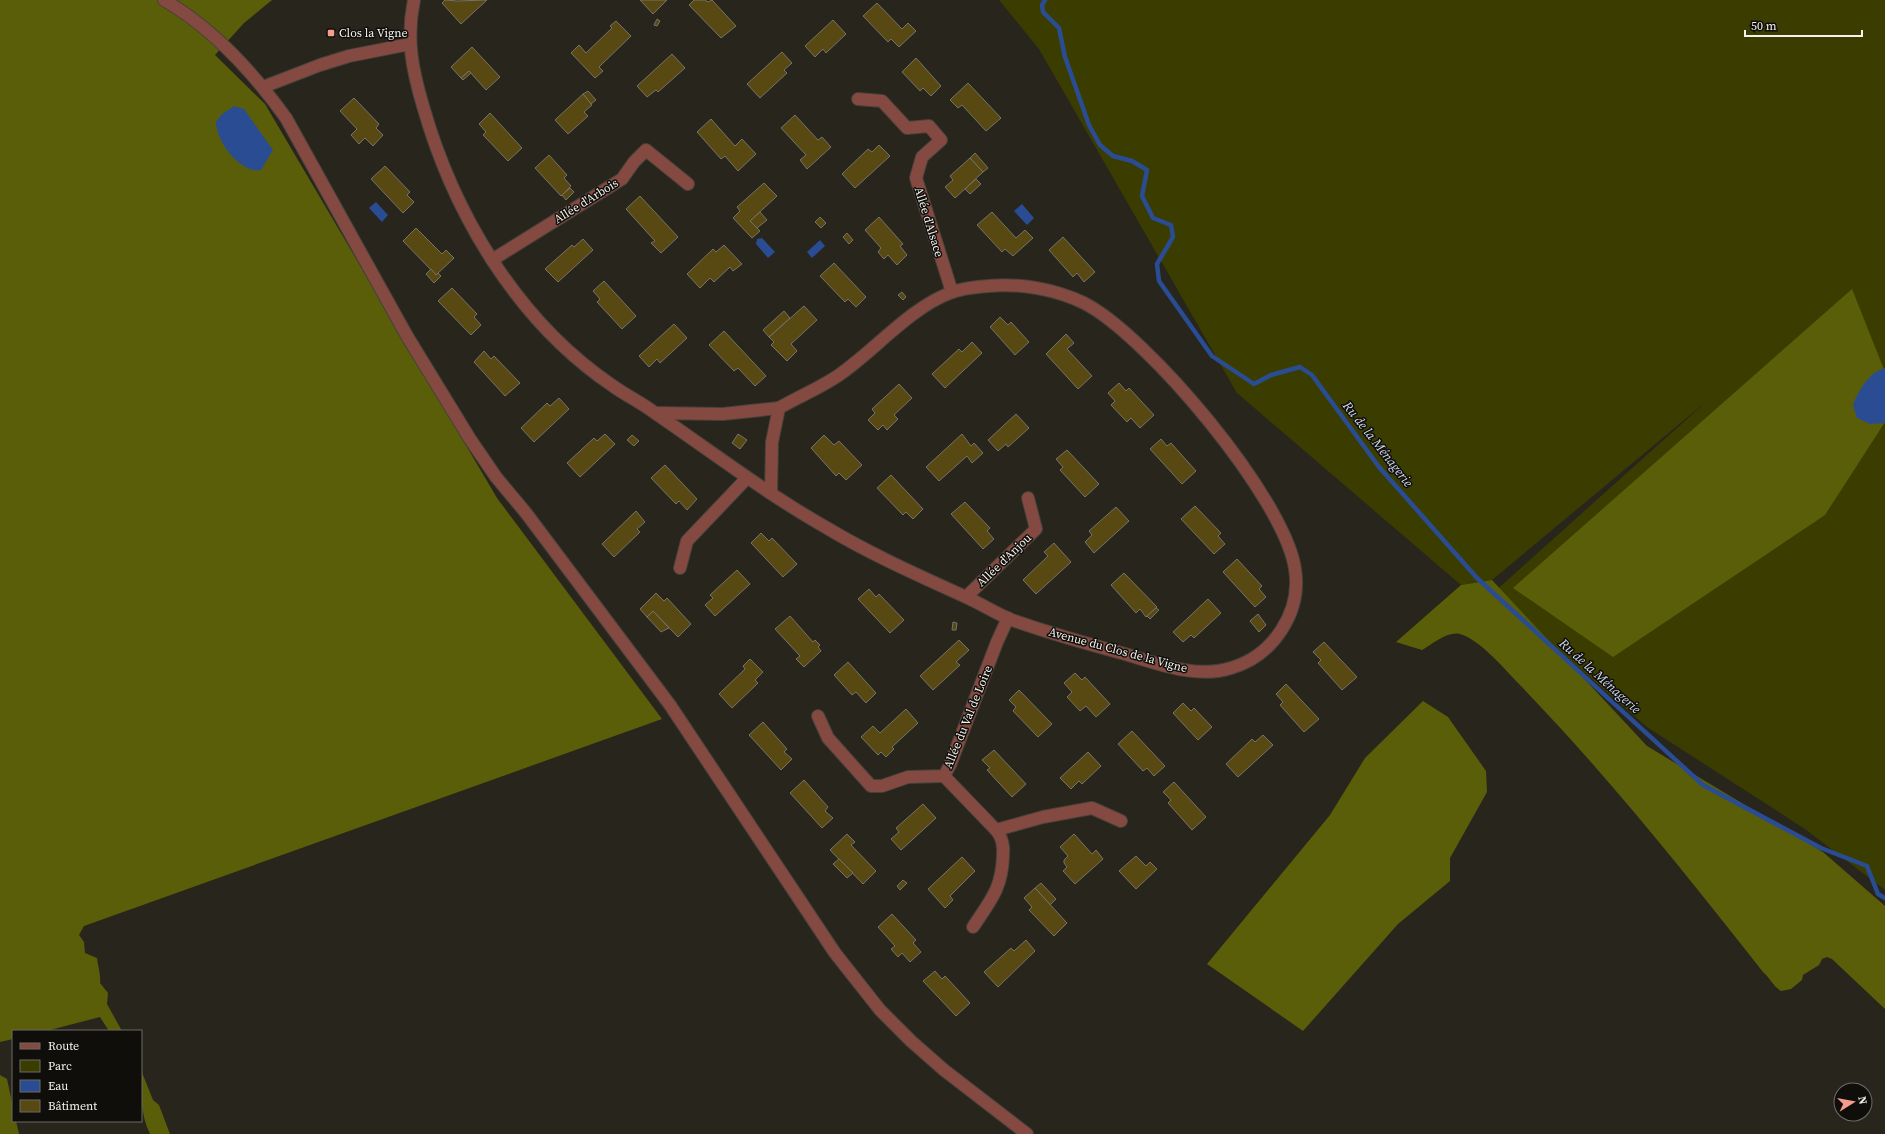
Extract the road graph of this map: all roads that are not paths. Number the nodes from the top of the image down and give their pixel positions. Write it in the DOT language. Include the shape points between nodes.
graph roads {
  1 [pos="164,0"];
  2 [pos="414,0"];
  3 [pos="410,44"];
  4 [pos="264,86"];
  5 [pos="858,99"];
  6 [pos="688,184"];
  7 [pos="492,260"];
  8 [pos="952,292"];
  9 [pos="779,408"];
  10 [pos="656,413"];
  11 [pos="747,478"];
  12 [pos="770,492"];
  13 [pos="1028,498"];
  14 [pos="680,568"];
  15 [pos="966,597"];
  16 [pos="1008,618"];
  17 [pos="818,716"];
  18 [pos="944,776"];
  19 [pos="1121,821"];
  20 [pos="996,830"];
  21 [pos="973,927"];
  22 [pos="1027,1134"];
  1 -- 4 [label="street" via="194,20 229,50"];
  2 -- 3 [label="street, Avenue du Clos de la Vigne" via="409,23"];
  3 -- 4 [label="street" via="349,56"];
  3 -- 7 [label="street, Avenue du Clos de la Vigne" via="417,86 444,170"];
  4 -- 22 [label="street" via="286,118 403,329 470,439 496,477 670,704 835,953 880,1010 911,1041"];
  5 -- 8 [label="street, Allée d'Alsace" via="882,102 907,128 929,126 941,140 922,157 916,178"];
  6 -- 7 [label="street, Allée d'Arbois" via="646,150 622,179"];
  7 -- 10 [label="street, Avenue du Clos de la Vigne" via="541,324 566,348 608,383"];
  8 -- 9 [label="street, Avenue du Clos de la Vigne" via="929,304 838,375"];
  8 -- 16 [label="street, Avenue du Clos de la Vigne" via="992,285 1032,286 1088,305 1134,341 1201,412 1238,458 1284,535 1296,572 1293,607 1280,632 1261,652 1237,667 1225,670 1208,672 1178,669"];
  9 -- 10 [label="street, Avenue du Clos de la Vigne" via="723,414"];
  9 -- 12 [label="street" via="772,442"];
  10 -- 11 [label="street, Avenue du Clos de la Vigne"];
  11 -- 12 [label="street, Avenue du Clos de la Vigne"];
  11 -- 14 [label="street" via="687,540"];
  12 -- 15 [label="street, Avenue du Clos de la Vigne" via="804,515 870,552"];
  13 -- 15 [label="street, Allée d'Anjou" via="1036,529"];
  15 -- 16 [label="street, Avenue du Clos de la Vigne"];
  16 -- 18 [label="street, Allée du Val de Loire"];
  17 -- 18 [label="street, Allée du Val de Loire" via="828,738 871,786 882,786 908,777"];
  18 -- 20 [label="street"];
  19 -- 20 [label="street" via="1092,808 1043,817"];
  20 -- 21 [label="street" via="1002,838 1003,845 1001,879"];
}
